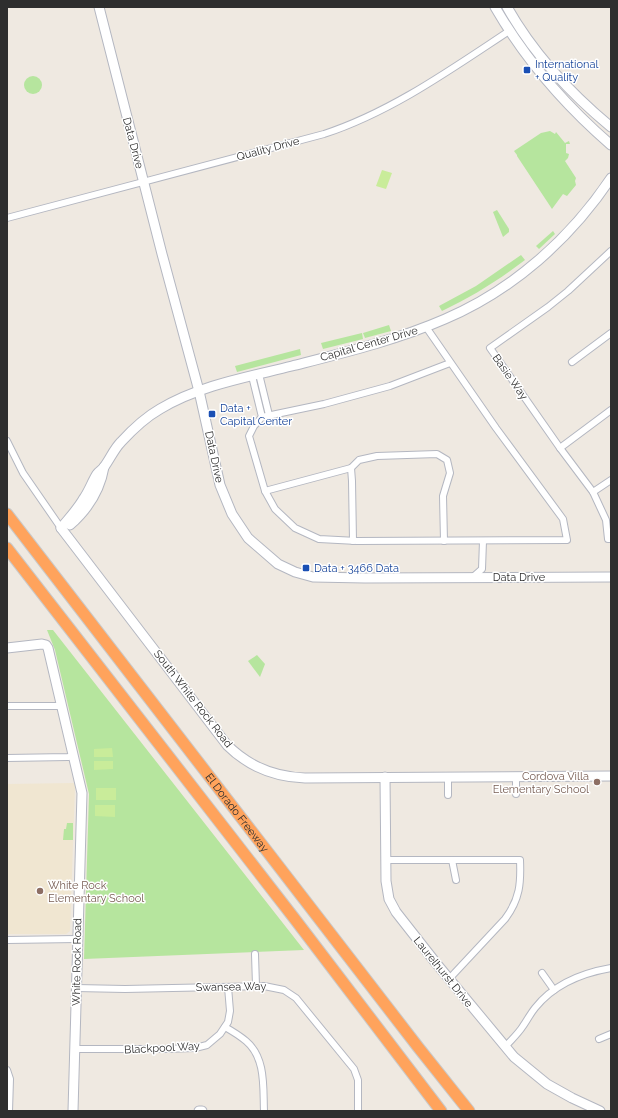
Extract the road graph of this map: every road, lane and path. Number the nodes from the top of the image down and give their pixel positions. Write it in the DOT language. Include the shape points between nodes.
graph roads {
  1 [pos="99,7"];
  2 [pos="495,7"];
  3 [pos="500,7"];
  4 [pos="507,7"];
  5 [pos="516,22"];
  6 [pos="509,31"];
  7 [pos="566,85"];
  8 [pos="611,127"];
  9 [pos="611,145"];
  10 [pos="611,178"];
  11 [pos="144,182"];
  12 [pos="7,218"];
  13 [pos="611,250"];
  14 [pos="426,327"];
  15 [pos="611,333"];
  16 [pos="572,362"];
  17 [pos="450,363"];
  18 [pos="255,375"];
  19 [pos="200,391"];
  20 [pos="611,410"];
  21 [pos="269,415"];
  22 [pos="262,417"];
  23 [pos="7,441"];
  24 [pos="560,448"];
  25 [pos="351,468"];
  26 [pos="611,480"];
  27 [pos="265,491"];
  28 [pos="593,492"];
  29 [pos="7,514"];
  30 [pos="61,528"];
  31 [pos="611,538"];
  32 [pos="482,540"];
  33 [pos="353,541"];
  34 [pos="444,541"];
  35 [pos="7,548"];
  36 [pos="473,577"];
  37 [pos="611,577"];
  38 [pos="7,648"];
  39 [pos="7,706"];
  40 [pos="62,706"];
  41 [pos="74,756"];
  42 [pos="7,758"];
  43 [pos="448,776"];
  44 [pos="516,776"];
  45 [pos="611,776"];
  46 [pos="385,778"];
  47 [pos="516,794"];
  48 [pos="448,795"];
  49 [pos="387,860"];
  50 [pos="452,860"];
  51 [pos="456,880"];
  52 [pos="77,939"];
  53 [pos="7,940"];
  54 [pos="255,954"];
  55 [pos="611,968"];
  56 [pos="542,973"];
  57 [pos="449,979"];
  58 [pos="256,986"];
  59 [pos="228,987"];
  60 [pos="76,988"];
  61 [pos="554,990"];
  62 [pos="226,1027"];
  63 [pos="611,1034"];
  64 [pos="599,1039"];
  65 [pos="504,1047"];
  66 [pos="75,1049"];
  67 [pos="7,1070"];
  68 [pos="9,1111"];
  69 [pos="73,1111"];
  70 [pos="264,1111"];
  71 [pos="358,1111"];
  72 [pos="441,1111"];
  73 [pos="469,1111"];
  74 [pos="600,1111"];
  1 -- 11 [label="street, Data Drive"];
  2 -- 6 [label="street"];
  3 -- 5 [label="street" via="510,23"];
  4 -- 5 [label="street"];
  5 -- 7 [label="street" via="535,50"];
  6 -- 7 [label="street" via="514,30 547,73"];
  6 -- 9 [label="street" via="558,93"];
  6 -- 11 [label="street, Quality Drive" via="368,118 324,134"];
  7 -- 8 [label="street"];
  10 -- 14 [label="street, Capital Center Drive" via="579,221 520,276 487,298"];
  11 -- 12 [label="street, Quality Drive"];
  11 -- 19 [label="street, Data Drive"];
  13 -- 24 [label="street, Basie Way" via="548,307 490,348"];
  14 -- 17 [label="street"];
  14 -- 18 [label="street, Capital Center Drive" via="316,360"];
  15 -- 16 [label="street"];
  17 -- 21 [label="street" via="390,386 324,404"];
  17 -- 32 [label="street" via="563,519 568,540"];
  18 -- 19 [label="street, Capital Center Drive"];
  18 -- 21 [label="street"];
  18 -- 22 [label="street"];
  19 -- 30 [label="street, Capital Center Drive" via="159,410 121,442 97,473 84,499"];
  19 -- 36 [label="street, Data Drive" via="220,485 232,514 248,538 278,564 307,576 327,578"];
  20 -- 24 [label="street"];
  21 -- 22 [label="street"];
  22 -- 27 [label="street" via="249,436"];
  23 -- 30 [label="street" via="23,474"];
  24 -- 28 [label="street, Basie Way"];
  25 -- 27 [label="street"];
  25 -- 33 [label="street"];
  25 -- 34 [label="street" via="359,460 377,456 437,454 447,460 450,473 443,496"];
  26 -- 28 [label="street"];
  27 -- 33 [label="street" via="275,509 295,528 319,539"];
  28 -- 31 [label="street, Basie Way" via="606,520 608,538"];
  29 -- 73 [label="highway, El Dorado Freeway"];
  30 -- 46 [label="street, South White Rock Road" via="227,745 239,756 262,770 286,777"];
  32 -- 34 [label="street"];
  32 -- 36 [label="street" via="482,569"];
  33 -- 34 [label="street"];
  35 -- 72 [label="highway, El Dorado Freeway"];
  36 -- 37 [label="street, Data Drive"];
  38 -- 40 [label="street, White Rock Road" via="46,645"];
  39 -- 40 [label="street"];
  40 -- 41 [label="street, White Rock Road"];
  41 -- 42 [label="street"];
  41 -- 52 [label="street, White Rock Road" via="82,793"];
  43 -- 44 [label="street, South White Rock Road"];
  43 -- 46 [label="street, South White Rock Road"];
  43 -- 48 [label="street"];
  44 -- 45 [label="street, South White Rock Road"];
  44 -- 47 [label="street"];
  46 -- 49 [label="street, Laurelhurst Drive"];
  49 -- 50 [label="street"];
  49 -- 57 [label="street, Laurelhurst Drive" via="386,881 389,899 396,912"];
  50 -- 51 [label="street"];
  50 -- 57 [label="street" via="520,860 521,879 517,897 509,914"];
  52 -- 53 [label="street"];
  52 -- 60 [label="street, White Rock Road"];
  54 -- 58 [label="street"];
  55 -- 61 [label="street" via="573,978"];
  56 -- 61 [label="street"];
  57 -- 65 [label="street, Laurelhurst Drive"];
  58 -- 59 [label="street, Swansea Way"];
  58 -- 71 [label="street, Swansea Way" via="284,990 302,1004 354,1069 358,1086"];
  59 -- 60 [label="street, Swansea Way"];
  59 -- 62 [label="street" via="230,1011"];
  60 -- 66 [label="street, White Rock Road"];
  61 -- 65 [label="street" via="536,1007 517,1035"];
  62 -- 66 [label="street, Blackpool Way" via="212,1042 196,1048"];
  62 -- 70 [label="street" via="246,1041 258,1059 262,1072"];
  63 -- 64 [label="street"];
  65 -- 74 [label="street, Laurelhurst Drive" via="524,1067 547,1084"];
  66 -- 69 [label="street, White Rock Road"];
  67 -- 68 [label="street" via="10,1079"];
}
